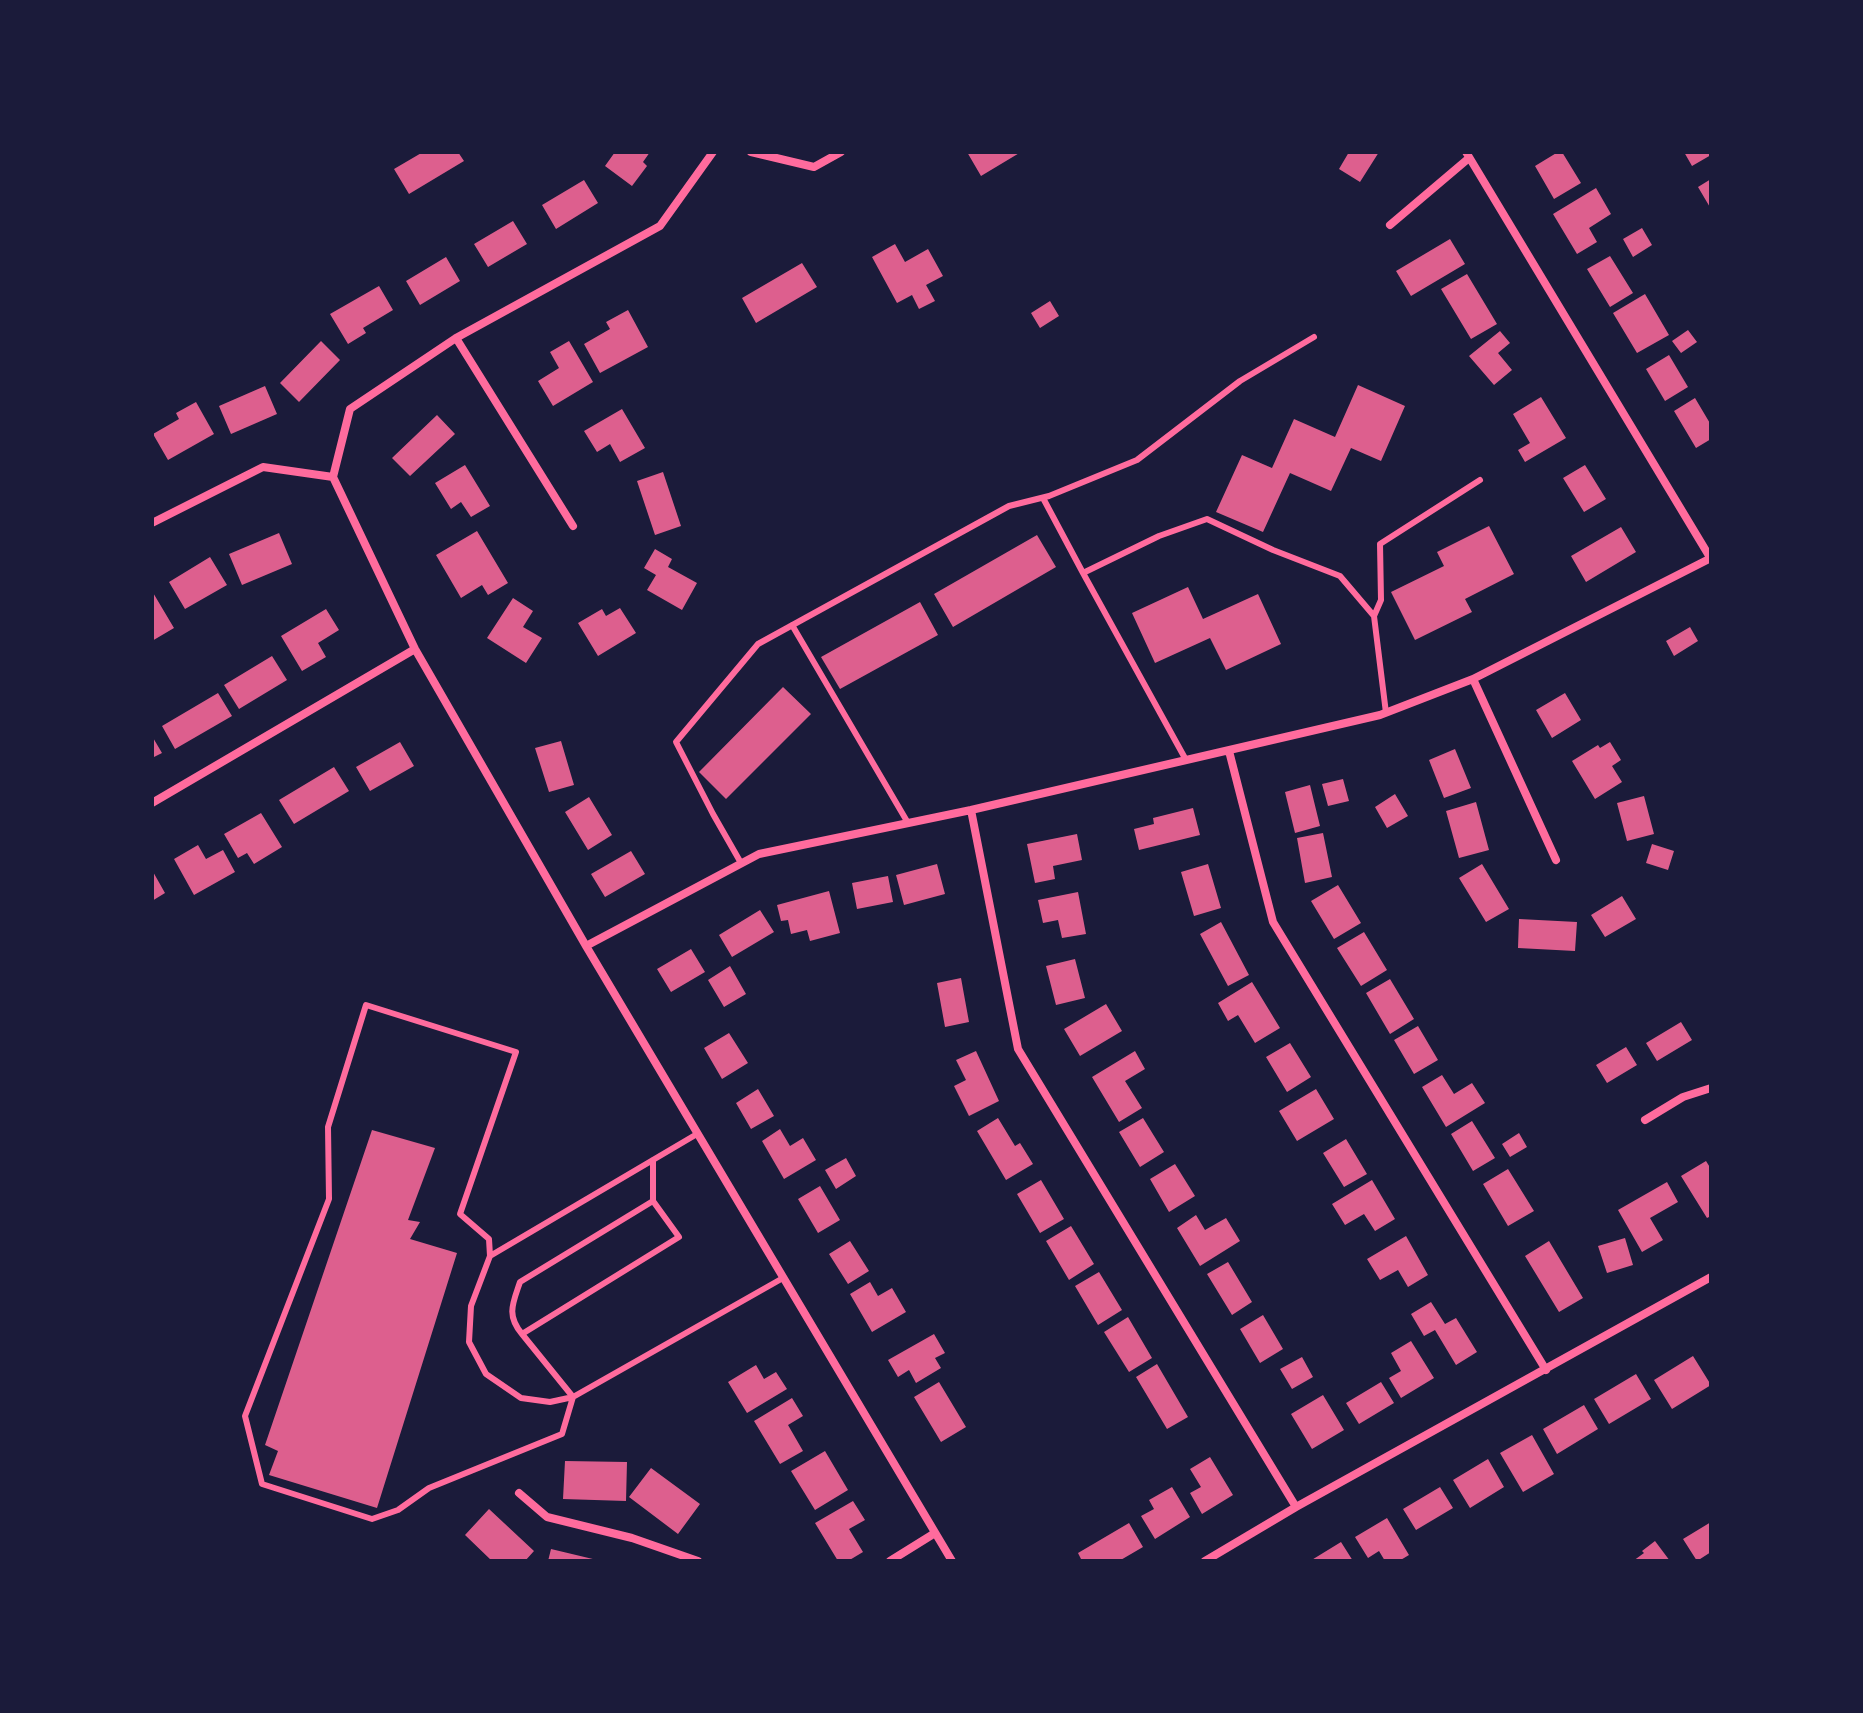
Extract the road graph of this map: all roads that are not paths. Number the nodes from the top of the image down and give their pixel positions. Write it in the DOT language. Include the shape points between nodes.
graph roads {
  1 [pos="713,152"];
  2 [pos="751,152"];
  3 [pos="841,152"];
  4 [pos="1468,155"];
  5 [pos="1390,225"];
  6 [pos="1314,337"];
  7 [pos="456,338"];
  8 [pos="333,477"];
  9 [pos="1480,480"];
  10 [pos="1043,498"];
  11 [pos="152,523"];
  12 [pos="573,526"];
  13 [pos="1711,559"];
  14 [pos="1083,573"];
  15 [pos="1374,616"];
  16 [pos="792,625"];
  17 [pos="415,649"];
  18 [pos="1473,679"];
  19 [pos="1386,713"];
  20 [pos="1229,751"];
  21 [pos="1186,760"];
  22 [pos="152,803"];
  23 [pos="971,810"];
  24 [pos="908,823"];
  25 [pos="1556,860"];
  26 [pos="741,863"];
  27 [pos="586,946"];
  28 [pos="1711,1088"];
  29 [pos="1645,1120"];
  30 [pos="697,1134"];
  31 [pos="653,1160"];
  32 [pos="653,1201"];
  33 [pos="490,1256"];
  34 [pos="1711,1277"];
  35 [pos="783,1278"];
  36 [pos="522,1334"];
  37 [pos="1546,1370"];
  38 [pos="573,1397"];
  39 [pos="519,1493"];
  40 [pos="1296,1507"];
  41 [pos="935,1533"];
  42 [pos="698,1561"];
  43 [pos="890,1561"];
  44 [pos="952,1561"];
  45 [pos="1205,1561"];
  1 -- 7 [label="street" via="660,226"];
  2 -- 3 [label="street" via="814,167"];
  4 -- 5 [label="street"];
  4 -- 13 [label="street"];
  6 -- 10 [label="lane" via="1240,381 1137,460"];
  7 -- 8 [label="street" via="350,409"];
  7 -- 12 [label="street"];
  8 -- 11 [label="street" via="263,467"];
  8 -- 17 [label="street"];
  9 -- 15 [label="lane" via="1380,544 1381,600"];
  10 -- 14 [label="lane"];
  10 -- 16 [label="lane" via="1009,506"];
  13 -- 18 [label="street"];
  14 -- 15 [label="lane" via="1207,519 1340,576"];
  14 -- 21 [label="lane"];
  15 -- 19 [label="lane"];
  16 -- 24 [label="lane"];
  16 -- 26 [label="lane" via="758,644 676,742"];
  17 -- 22 [label="street"];
  17 -- 27 [label="street"];
  18 -- 19 [label="street"];
  18 -- 25 [label="street"];
  19 -- 20 [label="street"];
  20 -- 21 [label="street"];
  20 -- 37 [label="street" via="1273,922"];
  21 -- 23 [label="street"];
  23 -- 24 [label="street"];
  23 -- 40 [label="street" via="1018,1049"];
  24 -- 26 [label="street" via="759,854"];
  26 -- 27 [label="street"];
  27 -- 30 [label="street"];
  28 -- 29 [label="street" via="1683,1097"];
  30 -- 31 [label="lane"];
  30 -- 35 [label="street"];
  31 -- 32 [label="lane"];
  31 -- 33 [label="lane"];
  32 -- 36 [label="lane" via="520,1282 511,1310"];
  32 -- 36 [label="lane" via="679,1237"];
  33 -- 38 [label="lane" via="471,1306 469,1342 486,1374 521,1398 550,1402"];
  33 -- 38 [label="lane" via="489,1239 460,1214 516,1052 366,1005 328,1127 329,1199 245,1416 262,1484 372,1519 398,1510 429,1488 562,1434"];
  34 -- 37 [label="street"];
  35 -- 38 [label="lane"];
  35 -- 41 [label="street"];
  36 -- 38 [label="lane"];
  37 -- 40 [label="street"];
  39 -- 42 [label="street" via="547,1517"];
  40 -- 45 [label="street"];
  41 -- 43 [label="street"];
  41 -- 44 [label="street"];
}
